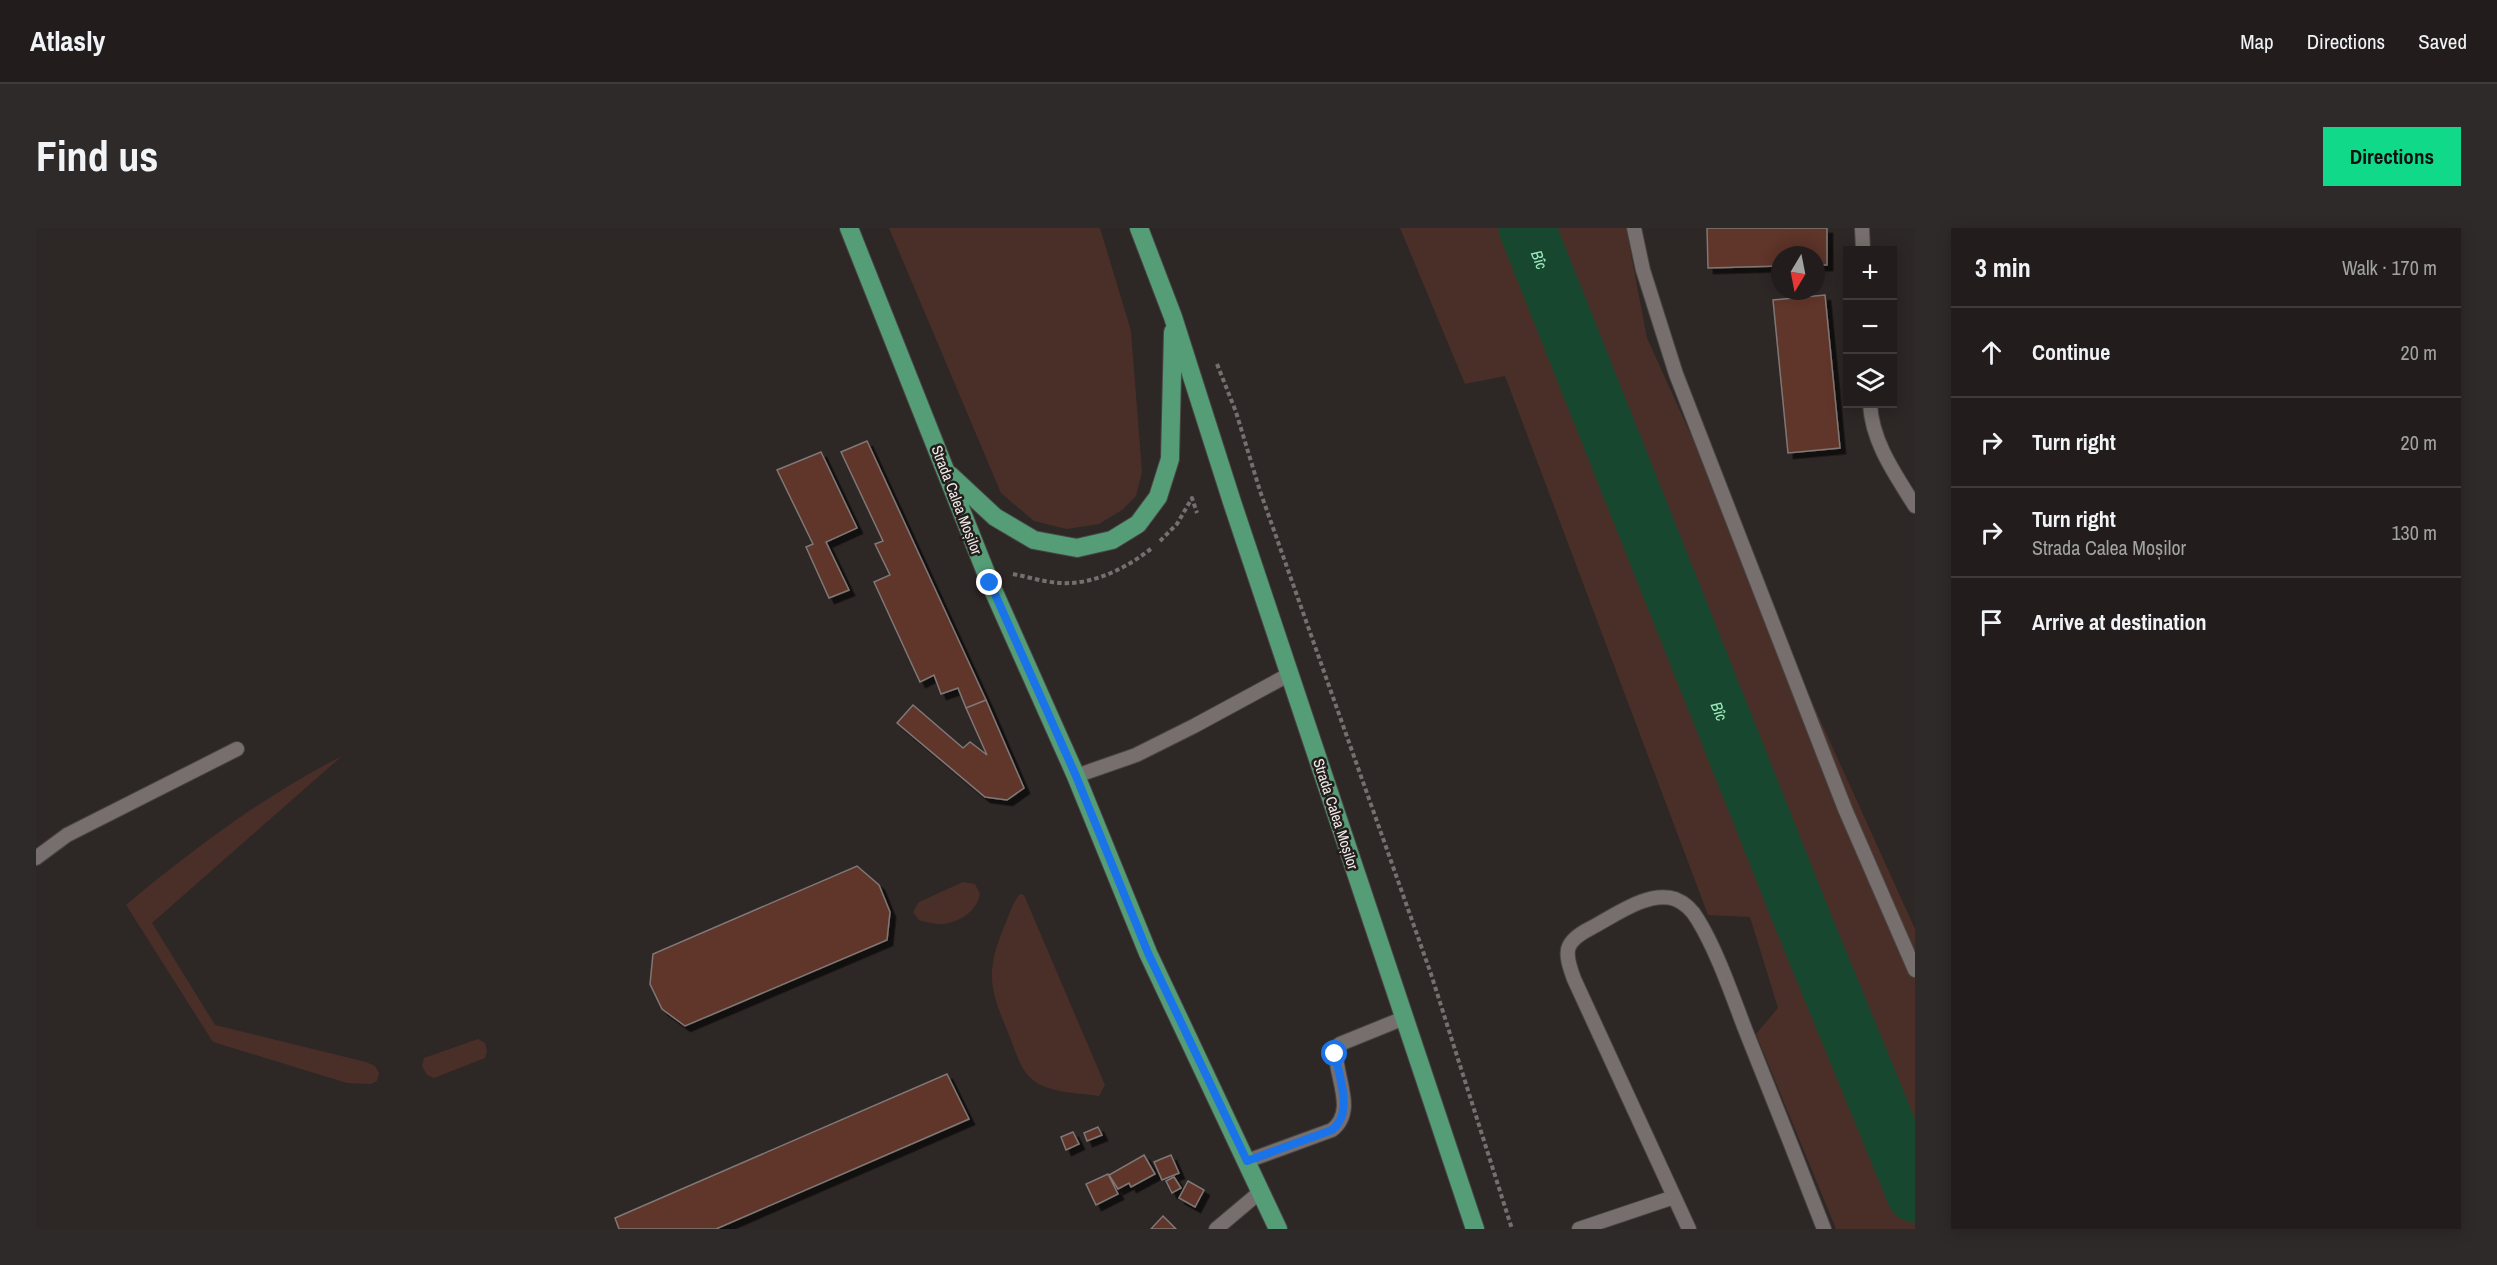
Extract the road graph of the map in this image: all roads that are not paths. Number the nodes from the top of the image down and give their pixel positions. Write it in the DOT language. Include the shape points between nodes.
graph roads {
  1 [pos="849,228"];
  2 [pos="1139,228"];
  3 [pos="1634,228"];
  4 [pos="1862,228"];
  5 [pos="1863,246"];
  6 [pos="1173,317"];
  7 [pos="1870,408"];
  8 [pos="947,472"];
  9 [pos="1915,506"];
  10 [pos="1290,674"];
  11 [pos="237,749"];
  12 [pos="1076,776"];
  13 [pos="36,858"];
  14 [pos="1915,969"];
  15 [pos="1404,1018"];
  16 [pos="1247,1161"];
  17 [pos="1260,1192"];
  18 [pos="1674,1197"];
  19 [pos="1216,1229"];
  20 [pos="1278,1229"];
  21 [pos="1475,1229"];
  22 [pos="1579,1229"];
  23 [pos="1689,1229"];
  24 [pos="1824,1229"];
  1 -- 8 [label="main road, Strada Calea Moșilor"];
  2 -- 6 [label="main road, Strada Calea Moșilor"];
  3 -- 14 [label="lane" via="1676,374 1845,809"];
  4 -- 5 [label="lane"];
  6 -- 8 [label="main road" via="1170,459 1158,497 1138,524 1112,540 1077,548 1035,540 995,517"];
  6 -- 10 [label="main road, Strada Calea Moșilor"];
  7 -- 9 [label="lane" via="1877,440"];
  8 -- 12 [label="main road, Strada Calea Moșilor" via="990,583"];
  10 -- 12 [label="lane" via="1136,755"];
  10 -- 15 [label="main road, Strada Calea Moșilor"];
  11 -- 13 [label="lane" via="67,836"];
  12 -- 16 [label="main road, Strada Calea Moșilor" via="1148,953"];
  15 -- 16 [label="lane" via="1336,1047 1345,1108 1340,1124"];
  15 -- 21 [label="main road, Strada Calea Moșilor"];
  16 -- 17 [label="main road, Strada Calea Moșilor"];
  17 -- 19 [label="lane"];
  17 -- 20 [label="main road, Strada Calea Moșilor"];
  18 -- 22 [label="lane"];
  18 -- 23 [label="lane"];
  18 -- 24 [label="lane" via="1566,954 1569,944 1582,933 1661,897 1682,902 1699,922 1734,1000"];
}
